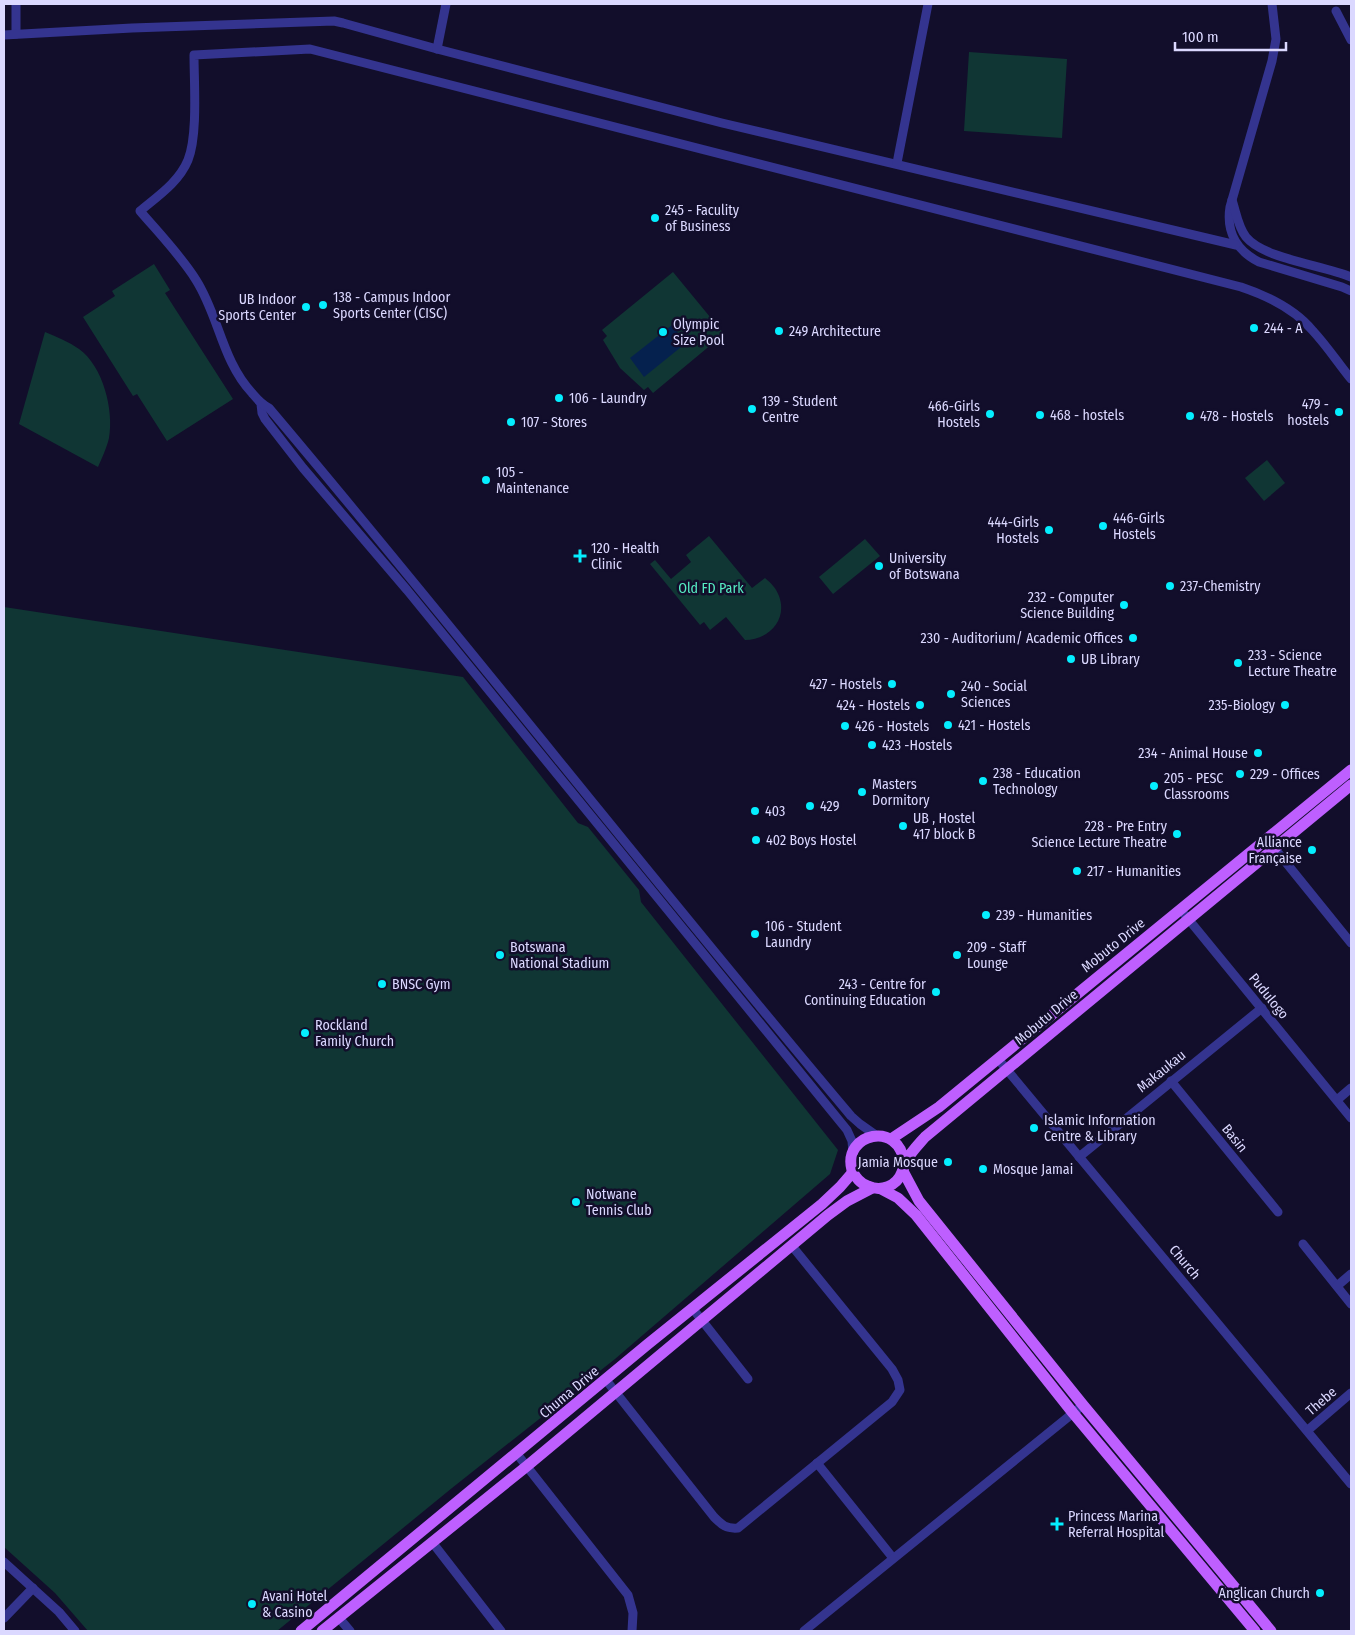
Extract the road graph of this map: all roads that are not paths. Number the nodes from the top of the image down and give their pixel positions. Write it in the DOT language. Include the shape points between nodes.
graph roads {
  1 [pos="16,4"];
  2 [pos="446,4"];
  3 [pos="928,4"];
  4 [pos="1272,4"];
  5 [pos="1336,11"];
  6 [pos="16,34"];
  7 [pos="4,35"];
  8 [pos="1351,40"];
  9 [pos="437,49"];
  10 [pos="897,164"];
  11 [pos="1232,200"];
  12 [pos="1236,245"];
  13 [pos="1351,277"];
  14 [pos="1351,291"];
  15 [pos="1351,379"];
  16 [pos="261,404"];
  17 [pos="327,478"];
  18 [pos="318,486"];
  19 [pos="416,584"];
  20 [pos="407,590"];
  21 [pos="1351,770"];
  22 [pos="1351,785"];
  23 [pos="1283,825"];
  24 [pos="1291,835"];
  25 [pos="1267,838"];
  26 [pos="1274,848"];
  27 [pos="1180,910"];
  28 [pos="1188,919"];
  29 [pos="1351,943"];
  30 [pos="1262,1008"];
  31 [pos="998,1059"];
  32 [pos="1007,1069"];
  33 [pos="1171,1081"];
  34 [pos="1351,1088"];
  35 [pos="1336,1100"];
  36 [pos="1351,1118"];
  37 [pos="877,1136"];
  38 [pos="891,1139"];
  39 [pos="853,1152"];
  40 [pos="1079,1157"];
  41 [pos="904,1167"];
  42 [pos="853,1172"];
  43 [pos="876,1188"];
  44 [pos="1278,1212"];
  45 [pos="1303,1244"];
  46 [pos="792,1246"];
  47 [pos="1351,1274"];
  48 [pos="1337,1286"];
  49 [pos="1351,1304"];
  50 [pos="693,1309"];
  51 [pos="702,1320"];
  52 [pos="748,1379"];
  53 [pos="606,1380"];
  54 [pos="615,1392"];
  55 [pos="1351,1393"];
  56 [pos="1083,1405"];
  57 [pos="1074,1413"];
  58 [pos="1308,1430"];
  59 [pos="517,1454"];
  60 [pos="817,1463"];
  61 [pos="527,1466"];
  62 [pos="1351,1484"];
  63 [pos="432,1542"];
  64 [pos="893,1558"];
  65 [pos="4,1562"];
  66 [pos="33,1588"];
  67 [pos="4,1618"];
  68 [pos="339,1618"];
  69 [pos="75,1631"];
  70 [pos="301,1631"];
  71 [pos="322,1631"];
  72 [pos="350,1631"];
  73 [pos="501,1631"];
  74 [pos="632,1631"];
  75 [pos="804,1631"];
  76 [pos="1256,1631"];
  77 [pos="1271,1631"];
  1 -- 6 [label="street"];
  2 -- 9 [label="street"];
  3 -- 10 [label="street"];
  4 -- 11 [label="street" via="1276,39 1272,62"];
  5 -- 8 [label="street"];
  6 -- 7 [label="street"];
  6 -- 9 [label="street" via="334,22"];
  9 -- 10 [label="street" via="722,123"];
  10 -- 12 [label="street"];
  11 -- 12 [label="street" via="1229,214"];
  11 -- 13 [label="street" via="1239,224 1253,244"];
  12 -- 14 [label="street" via="1248,257 1259,262"];
  15 -- 16 [label="street" via="1299,317 1275,301 1242,287 310,49 194,55 193,140 188,160 166,190 140,211 195,278 209,304 234,368"];
  16 -- 17 [label="street" via="269,408"];
  16 -- 18 [label="street" via="265,419"];
  17 -- 18 [label="street"];
  17 -- 19 [label="street"];
  18 -- 20 [label="street"];
  19 -- 20 [label="street"];
  19 -- 37 [label="street" via="786,1040 851,1116"];
  20 -- 39 [label="street" via="847,1130"];
  21 -- 23 [label="main road, Mobuto Drive"];
  22 -- 24 [label="main road, Mobutu Drive"];
  23 -- 24 [label="main road"];
  23 -- 25 [label="main road, Mobuto Drive"];
  24 -- 26 [label="main road, Mobutu Drive"];
  25 -- 26 [label="street"];
  25 -- 27 [label="main road, Mobuto Drive"];
  26 -- 28 [label="main road, Mobutu Drive"];
  26 -- 29 [label="street"];
  27 -- 28 [label="street, Pudulogo"];
  27 -- 31 [label="main road, Mobuto Drive"];
  28 -- 30 [label="street, Pudulogo"];
  28 -- 32 [label="main road, Mobutu Drive"];
  30 -- 33 [label="street, Makaukau"];
  30 -- 35 [label="street, Pudulogo"];
  31 -- 32 [label="street, Church"];
  31 -- 38 [label="main road, Mobuto Drive" via="924,1118"];
  32 -- 40 [label="street, Church"];
  32 -- 41 [label="main road, Mobutu Drive" via="925,1137"];
  33 -- 40 [label="street, Makaukau"];
  33 -- 44 [label="street, Basin"];
  34 -- 35 [label="street"];
  35 -- 36 [label="street, Pudulogo"];
  37 -- 38 [label="main road"];
  37 -- 39 [label="main road" via="863,1140"];
  38 -- 41 [label="main road" via="901,1149"];
  39 -- 42 [label="main road"];
  40 -- 58 [label="street, Church"];
  41 -- 43 [label="main road" via="894,1183"];
  41 -- 56 [label="main road" via="919,1201"];
  42 -- 43 [label="main road" via="864,1185"];
  42 -- 50 [label="main road, Chuma Drive" via="822,1204"];
  43 -- 46 [label="main road" via="847,1201"];
  43 -- 57 [label="main road" via="902,1201 916,1215"];
  45 -- 48 [label="street"];
  46 -- 51 [label="main road"];
  46 -- 60 [label="street" via="892,1370 900,1390 892,1402"];
  47 -- 48 [label="street"];
  48 -- 49 [label="street"];
  50 -- 51 [label="street"];
  50 -- 53 [label="main road, Chuma Drive"];
  51 -- 52 [label="street"];
  51 -- 54 [label="main road"];
  53 -- 54 [label="street"];
  53 -- 59 [label="main road, Chuma Drive"];
  54 -- 60 [label="street" via="723,1526 738,1528"];
  54 -- 61 [label="main road"];
  55 -- 58 [label="street, Thebe"];
  56 -- 57 [label="street"];
  56 -- 77 [label="main road"];
  57 -- 64 [label="street"];
  57 -- 76 [label="main road"];
  58 -- 62 [label="street, Church"];
  59 -- 61 [label="street"];
  59 -- 70 [label="main road, Chuma Drive"];
  60 -- 64 [label="street"];
  61 -- 63 [label="main road"];
  61 -- 74 [label="street" via="628,1595 634,1613"];
  63 -- 68 [label="main road"];
  63 -- 73 [label="street"];
  64 -- 75 [label="street"];
  65 -- 66 [label="street"];
  66 -- 67 [label="street"];
  66 -- 69 [label="street"];
  68 -- 71 [label="main road"];
  68 -- 72 [label="street"];
}
